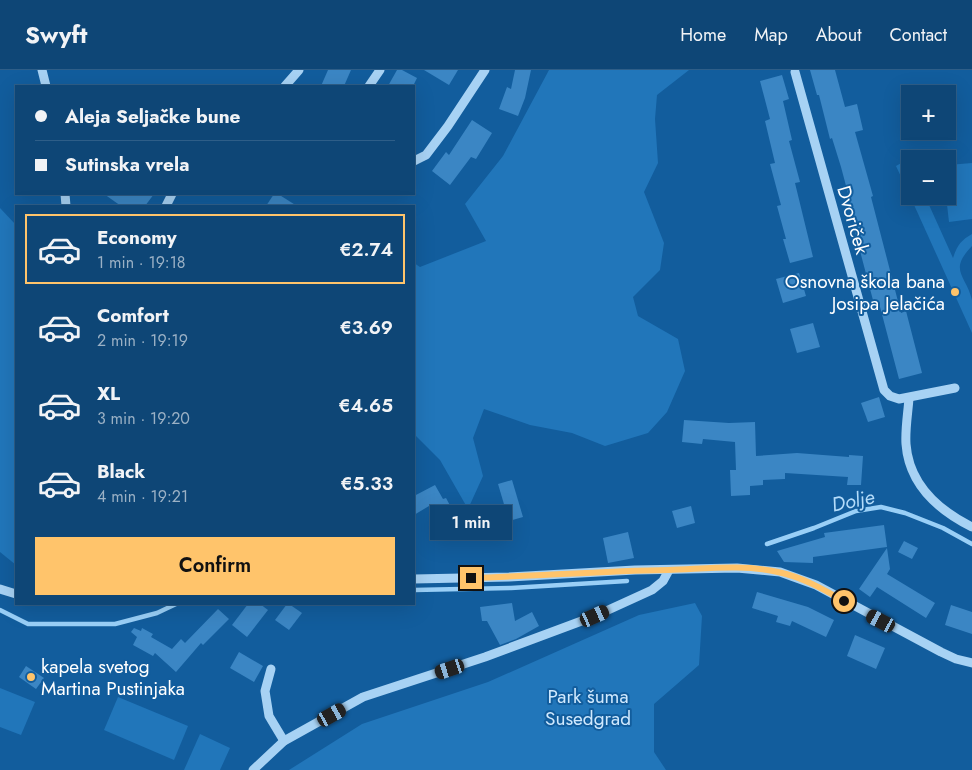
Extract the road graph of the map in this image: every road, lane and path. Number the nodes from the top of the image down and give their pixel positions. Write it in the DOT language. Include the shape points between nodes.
graph roads {
  1 [pos="42,70"];
  2 [pos="300,70"];
  3 [pos="380,70"];
  4 [pos="485,70"];
  5 [pos="795,72"];
  6 [pos="46,85"];
  7 [pos="286,85"];
  8 [pos="370,85"];
  9 [pos="415,160"];
  10 [pos="956,388"];
  11 [pos="909,398"];
  12 [pos="972,527"];
  13 [pos="669,570"];
  14 [pos="415,580"];
  15 [pos="0,589"];
  16 [pos="15,594"];
  17 [pos="972,663"];
  18 [pos="271,670"];
  19 [pos="284,741"];
  20 [pos="253,770"];
  1 -- 6 [label="street"];
  2 -- 7 [label="street"];
  3 -- 8 [label="street"];
  4 -- 9 [label="street" via="426,155"];
  5 -- 11 [label="street, Dvoriček" via="884,390 899,399"];
  10 -- 11 [label="street, Dvoriček"];
  11 -- 12 [label="street" via="906,444 910,466 922,489 938,507"];
  13 -- 14 [label="street"];
  13 -- 17 [label="street" via="752,568 795,576 941,652"];
  13 -- 19 [label="street" via="652,590 620,605 485,657 363,697"];
  15 -- 16 [label="street"];
  18 -- 19 [label="street" via="266,699 270,716"];
  19 -- 20 [label="street"];
}
